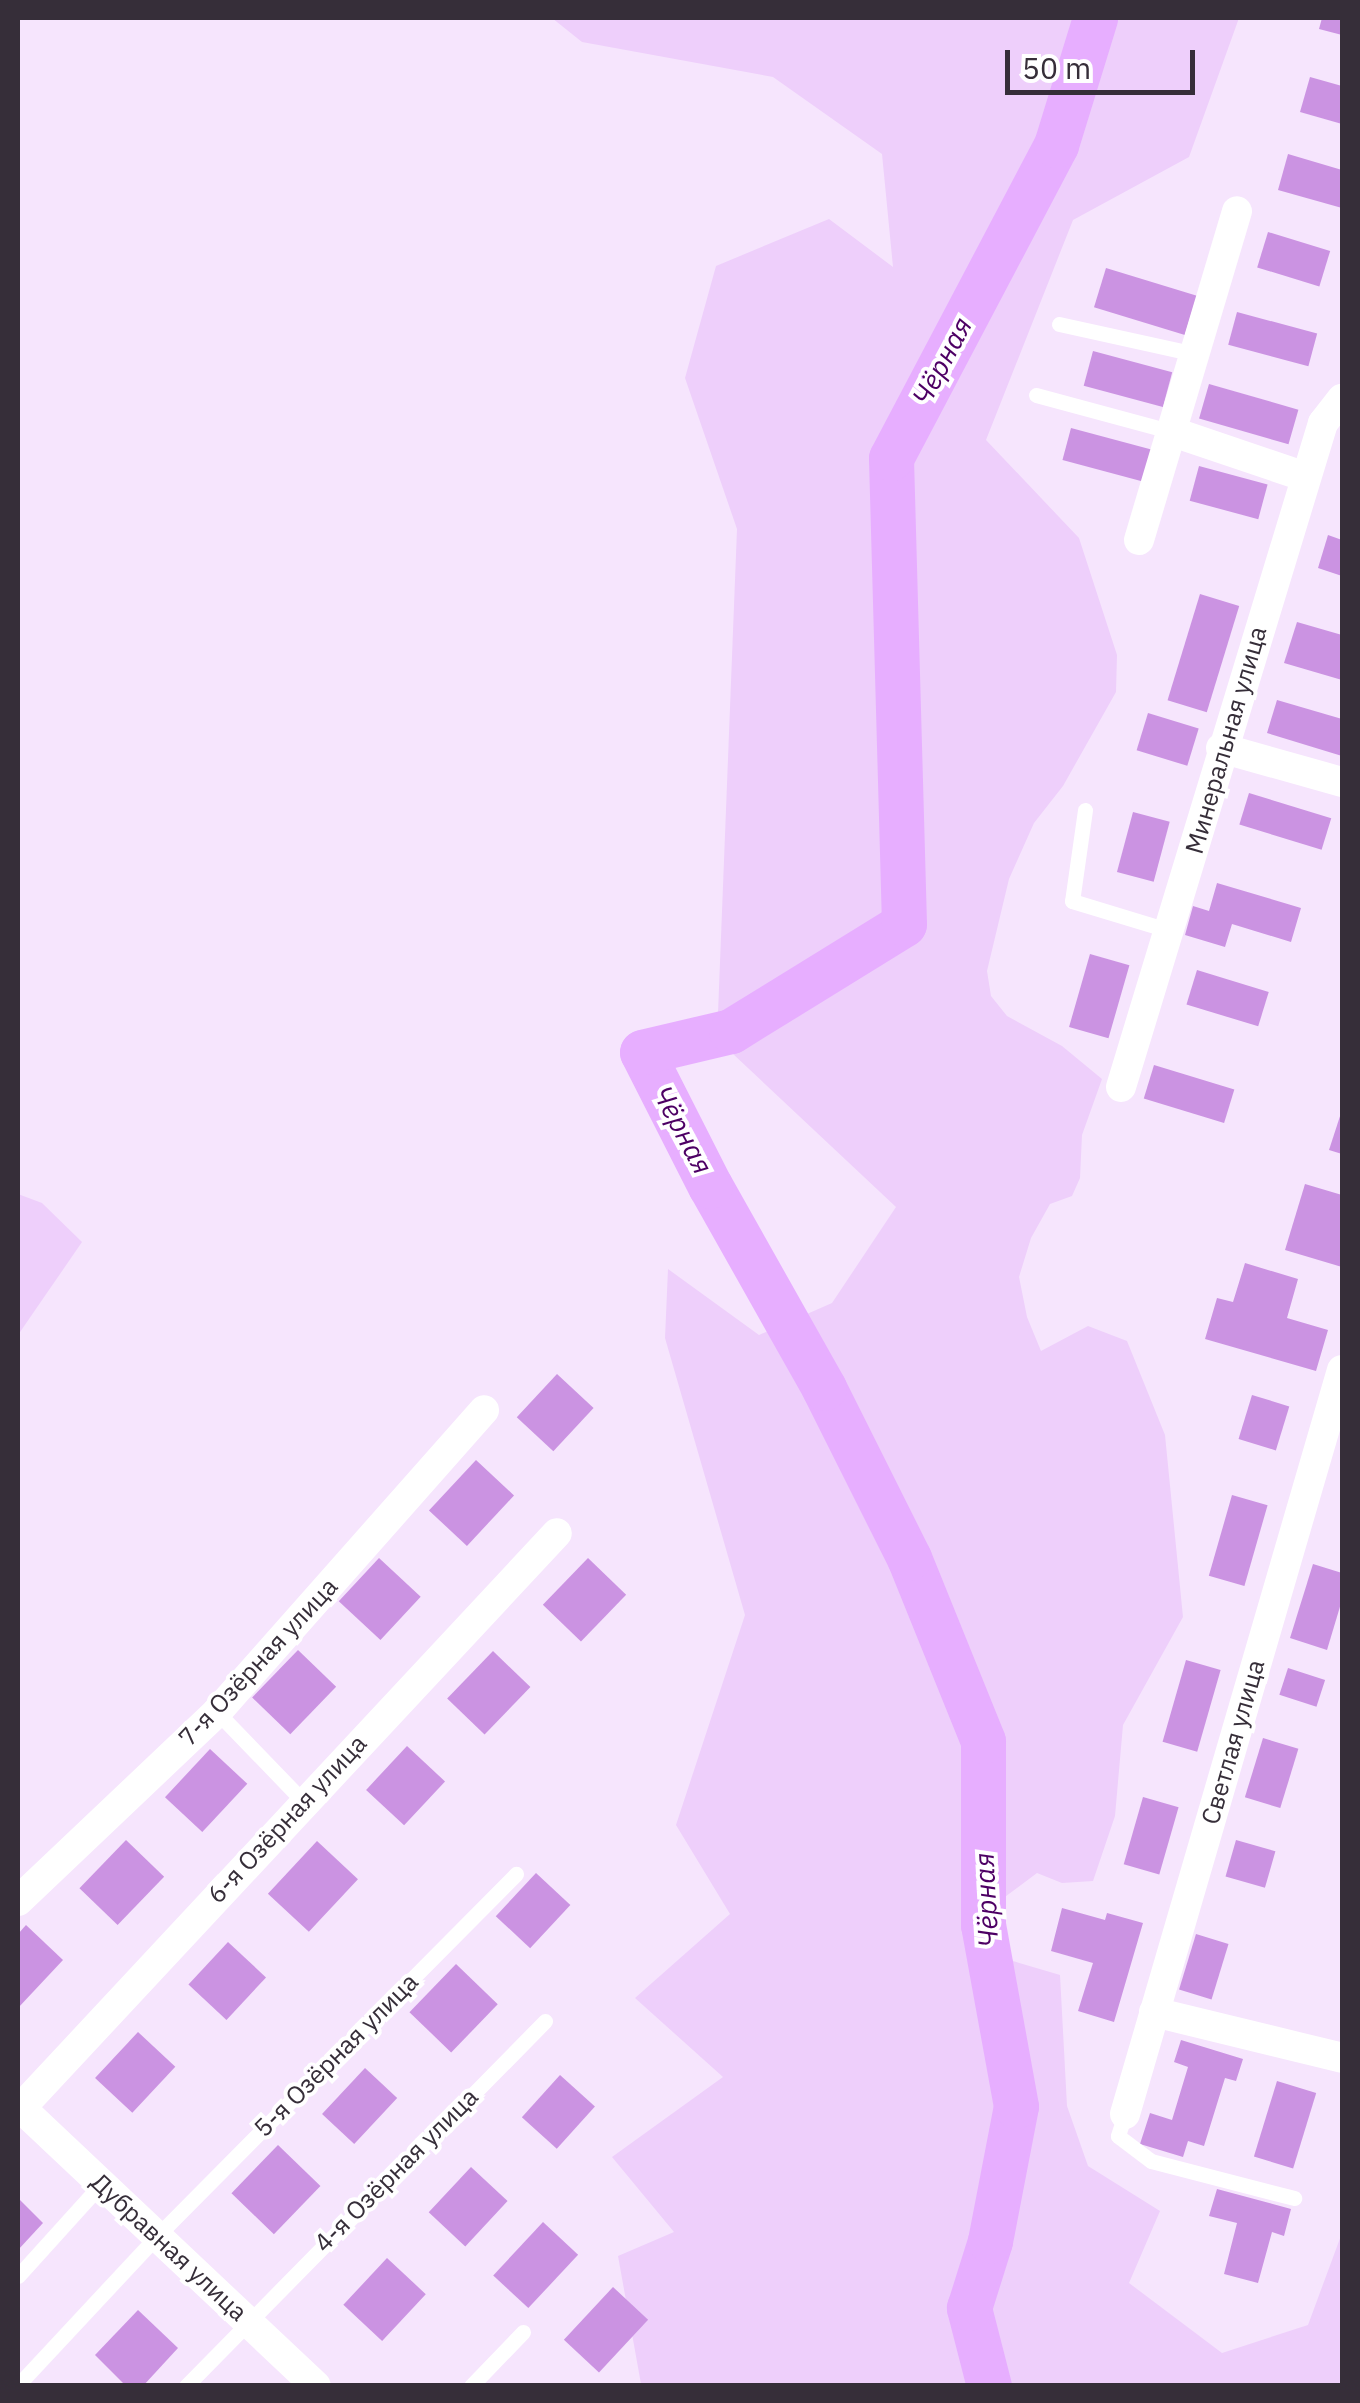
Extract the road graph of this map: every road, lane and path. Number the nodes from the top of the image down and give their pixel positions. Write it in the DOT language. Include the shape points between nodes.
graph roads {
  1 [pos="1237,211"];
  2 [pos="1059,324"];
  3 [pos="1195,354"];
  4 [pos="1036,395"];
  5 [pos="1342,399"];
  6 [pos="1172,432"];
  7 [pos="1306,477"];
  8 [pos="1139,540"];
  9 [pos="1221,748"];
  10 [pos="1342,782"];
  11 [pos="1085,810"];
  12 [pos="1171,931"];
  13 [pos="1121,1088"];
  14 [pos="1342,1370"];
  15 [pos="484,1410"];
  16 [pos="556,1534"];
  17 [pos="217,1712"];
  18 [pos="303,1800"];
  19 [pos="516,1874"];
  20 [pos="18,1901"];
  21 [pos="1154,2012"];
  22 [pos="545,2022"];
  23 [pos="1342,2058"];
  24 [pos="20,2110"];
  25 [pos="1126,2114"];
  26 [pos="101,2184"];
  27 [pos="1294,2198"];
  28 [pos="157,2236"];
  29 [pos="18,2276"];
  30 [pos="246,2319"];
  31 [pos="523,2332"];
  32 [pos="18,2385"];
  33 [pos="186,2386"];
  34 [pos="316,2386"];
  35 [pos="471,2386"];
  1 -- 3 [label="street"];
  2 -- 3 [label="lane"];
  3 -- 6 [label="street"];
  4 -- 6 [label="lane"];
  5 -- 7 [label="street, Минеральная улица" via="1323,424"];
  6 -- 7 [label="street"];
  6 -- 8 [label="street"];
  7 -- 9 [label="street, Минеральная улица"];
  9 -- 10 [label="street"];
  9 -- 12 [label="street, Минеральная улица"];
  11 -- 12 [label="lane" via="1072,902"];
  12 -- 13 [label="street, Минеральная улица"];
  14 -- 21 [label="street, Светлая улица"];
  15 -- 17 [label="street, 7-я Озёрная улица"];
  16 -- 18 [label="street, 6-я Озёрная улица"];
  17 -- 18 [label="lane"];
  17 -- 20 [label="street, 7-я Озёрная улица"];
  18 -- 24 [label="street, 6-я Озёрная улица"];
  19 -- 28 [label="lane, 5-я Озёрная улица"];
  21 -- 23 [label="street"];
  21 -- 25 [label="street, Светлая улица"];
  22 -- 30 [label="lane, 4-я Озёрная улица"];
  24 -- 26 [label="street, Дубравная улица"];
  25 -- 27 [label="lane" via="1118,2136 1151,2160"];
  26 -- 28 [label="street, Дубравная улица"];
  26 -- 29 [label="lane"];
  28 -- 30 [label="street, Дубравная улица"];
  28 -- 32 [label="lane, 5-я Озёрная улица"];
  30 -- 33 [label="lane, 4-я Озёрная улица"];
  30 -- 34 [label="street, Дубравная улица"];
  31 -- 35 [label="lane"];
}
